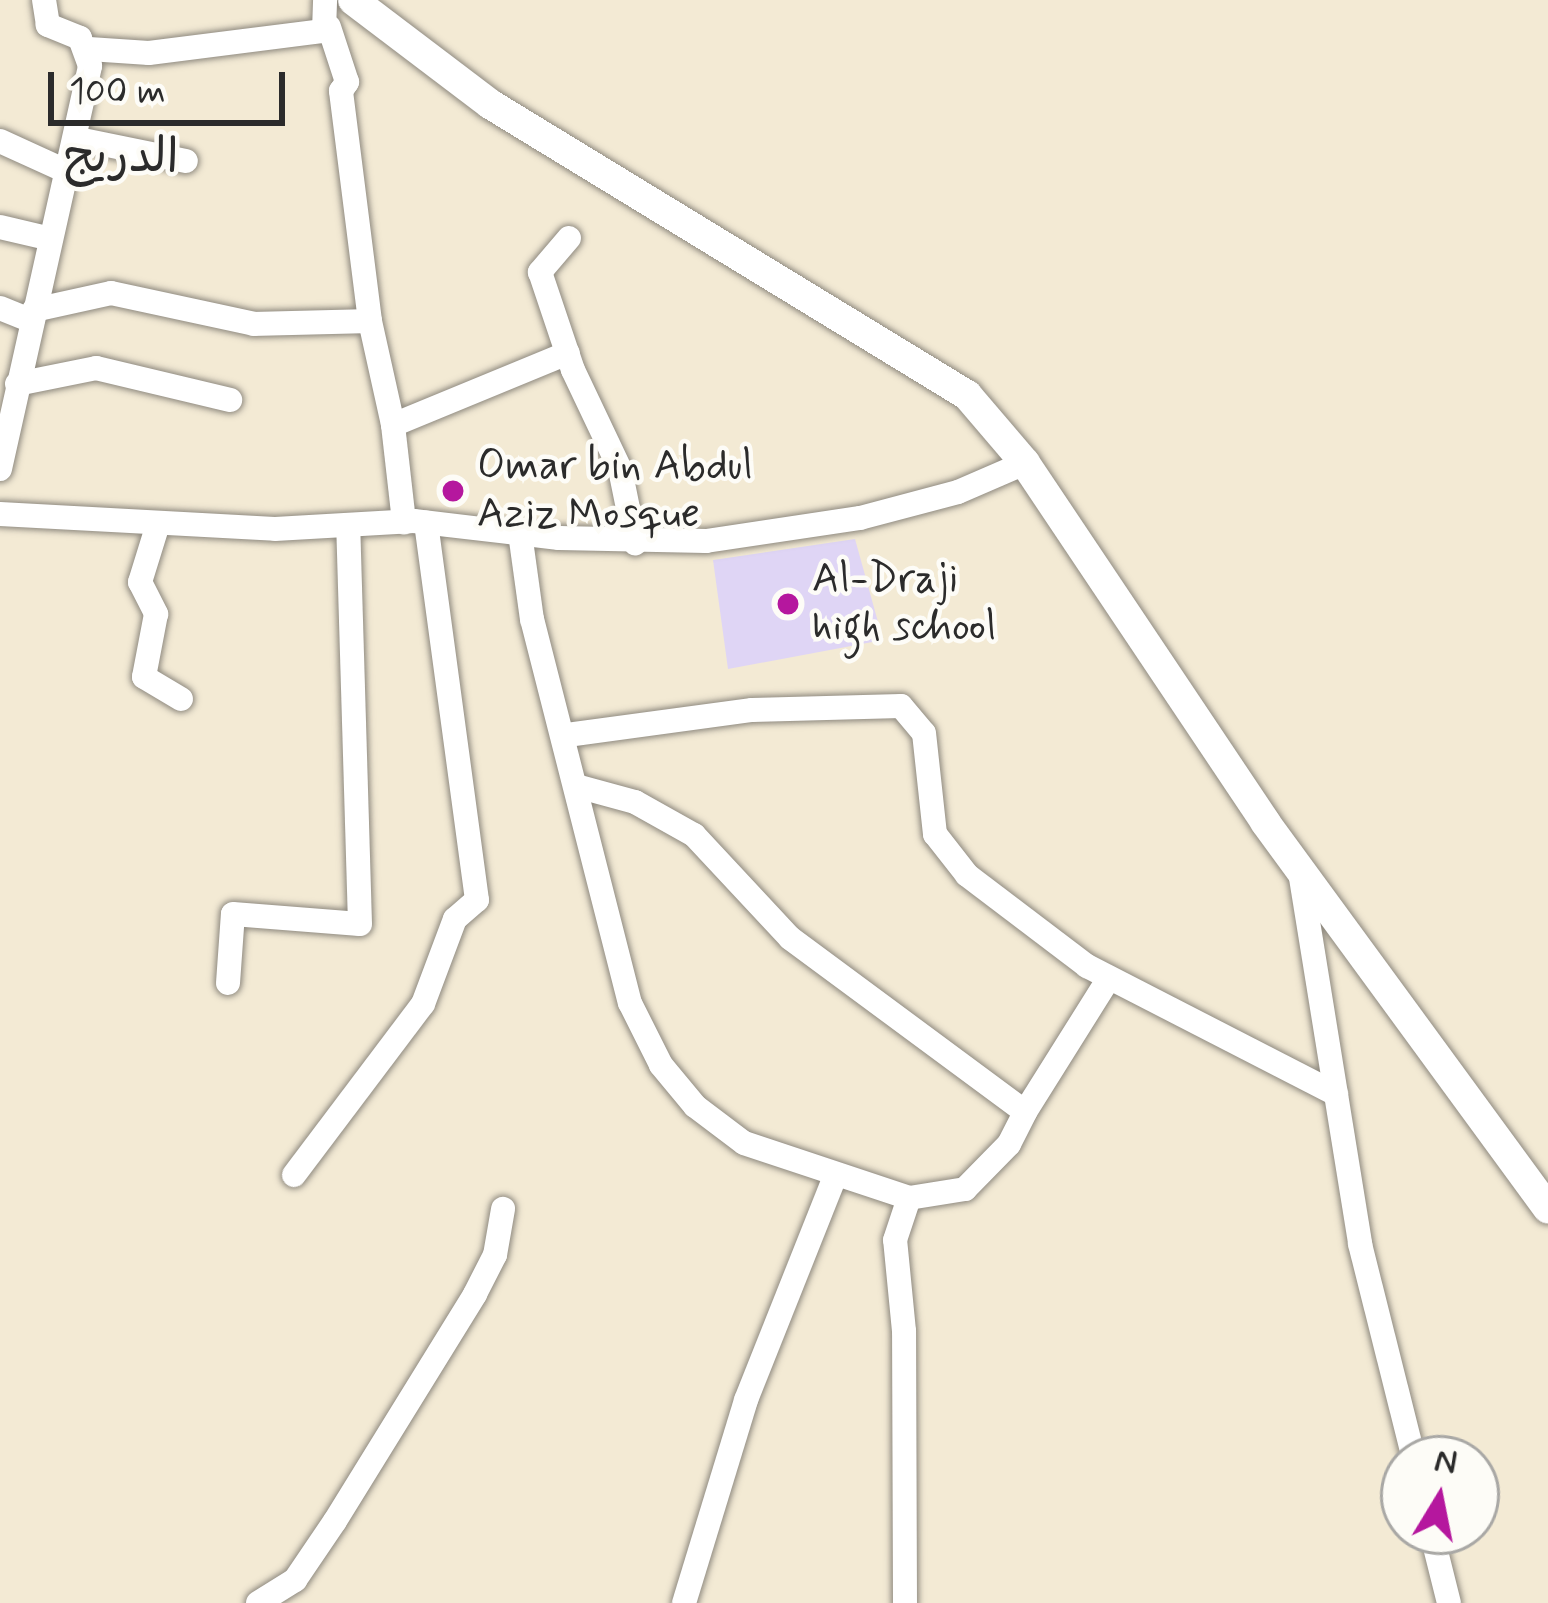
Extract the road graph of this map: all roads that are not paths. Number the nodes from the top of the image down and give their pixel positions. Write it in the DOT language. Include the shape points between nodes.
graph roads {
  1 [pos="44,0"];
  2 [pos="325,0"];
  3 [pos="353,0"];
  4 [pos="329,27"];
  5 [pos="89,49"];
  6 [pos="78,139"];
  7 [pos="0,141"];
  8 [pos="186,161"];
  9 [pos="68,172"];
  10 [pos="0,227"];
  11 [pos="569,238"];
  12 [pos="52,239"];
  13 [pos="0,308"];
  14 [pos="33,316"];
  15 [pos="370,321"];
  16 [pos="568,353"];
  17 [pos="10,394"];
  18 [pos="230,400"];
  19 [pos="394,424"];
  20 [pos="1024,463"];
  21 [pos="0,469"];
  22 [pos="0,514"];
  23 [pos="415,522"];
  24 [pos="158,524"];
  25 [pos="348,525"];
  26 [pos="520,533"];
  27 [pos="635,542"];
  28 [pos="1104,584"];
  29 [pos="181,698"];
  30 [pos="567,735"];
  31 [pos="580,787"];
  32 [pos="1300,870"];
  33 [pos="1109,978"];
  34 [pos="228,983"];
  35 [pos="1336,1094"];
  36 [pos="1024,1112"];
  37 [pos="836,1174"];
  38 [pos="294,1175"];
  39 [pos="1548,1176"];
  40 [pos="909,1198"];
  41 [pos="1548,1208"];
  42 [pos="503,1209"];
  43 [pos="1408,1435"];
  44 [pos="1437,1555"];
  45 [pos="258,1603"];
  46 [pos="684,1603"];
  47 [pos="905,1603"];
  48 [pos="1449,1603"];
  1 -- 5 [label="street" via="48,25"];
  2 -- 4 [label="street"];
  3 -- 20 [label="main road" via="508,115 950,382"];
  4 -- 5 [label="street" via="259,44"];
  4 -- 15 [label="street" via="347,82 341,92"];
  5 -- 6 [label="street"];
  6 -- 8 [label="street"];
  6 -- 9 [label="street"];
  7 -- 9 [label="street"];
  9 -- 12 [label="street"];
  10 -- 12 [label="street"];
  11 -- 16 [label="street" via="540,272"];
  12 -- 14 [label="street"];
  13 -- 14 [label="street"];
  14 -- 15 [label="street" via="111,293 254,325"];
  14 -- 17 [label="street"];
  15 -- 19 [label="street"];
  16 -- 19 [label="street"];
  16 -- 27 [label="street" via="620,469"];
  17 -- 18 [label="street" via="96,368"];
  17 -- 21 [label="street"];
  19 -- 23 [label="street"];
  20 -- 27 [label="street" via="958,492 860,518"];
  20 -- 28 [label="main road"];
  22 -- 24 [label="street"];
  23 -- 25 [label="street"];
  23 -- 26 [label="street"];
  23 -- 38 [label="street" via="477,900 454,920 423,1004"];
  24 -- 25 [label="street"];
  24 -- 29 [label="street" via="140,582 156,614 144,677"];
  25 -- 34 [label="street" via="360,924 233,914"];
  26 -- 27 [label="street"];
  26 -- 30 [label="street" via="532,619"];
  28 -- 32 [label="main road"];
  28 -- 39 [label="main road"];
  30 -- 31 [label="street"];
  30 -- 33 [label="street" via="752,710 901,706 924,733 940,847 1011,912"];
  31 -- 36 [label="street" via="635,802 694,835 790,938"];
  31 -- 37 [label="street" via="630,1003 661,1065 695,1106 744,1143"];
  32 -- 35 [label="street"];
  32 -- 41 [label="main road"];
  33 -- 35 [label="street"];
  33 -- 36 [label="street"];
  35 -- 43 [label="street" via="1360,1244"];
  36 -- 40 [label="street" via="1009,1144 965,1189"];
  37 -- 40 [label="street"];
  37 -- 46 [label="street" via="746,1400"];
  40 -- 47 [label="street" via="895,1240 904,1331"];
  42 -- 45 [label="street" via="495,1255 475,1294 334,1521 295,1580"];
  44 -- 48 [label="street"];
}
